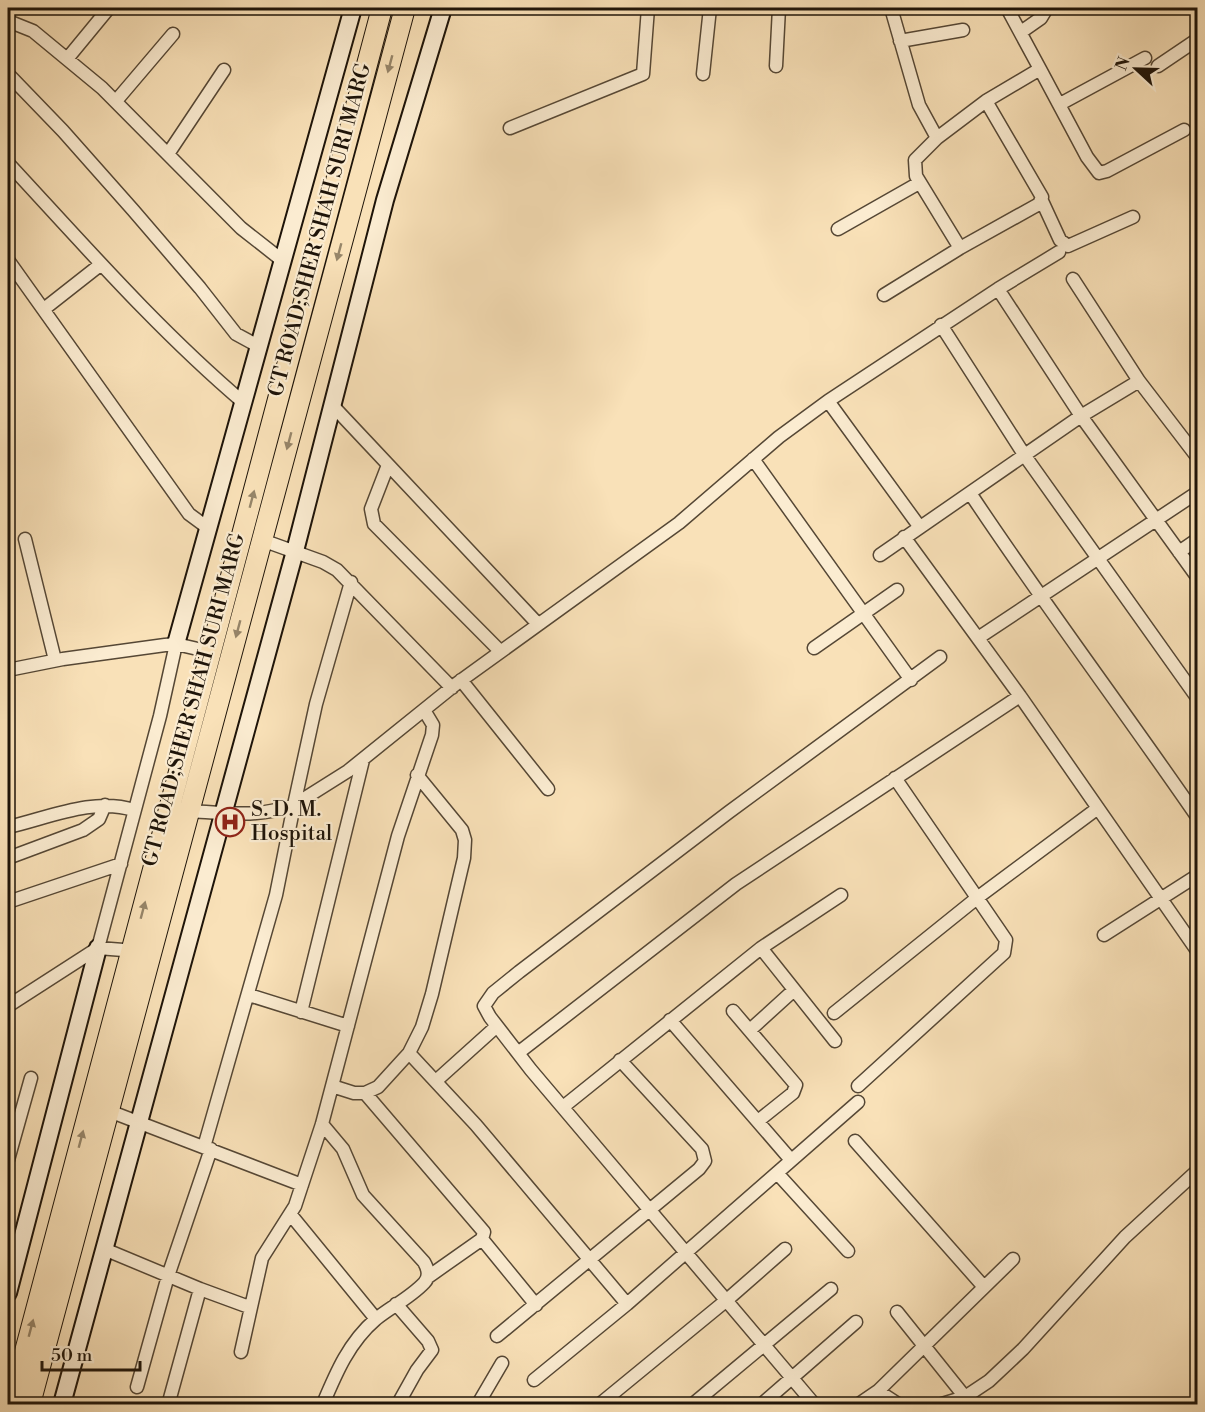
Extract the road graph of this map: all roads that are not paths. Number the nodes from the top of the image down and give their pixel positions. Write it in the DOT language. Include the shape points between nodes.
graph roads {
  1 [pos="109,8"];
  2 [pos="353,8"];
  3 [pos="382,8"];
  4 [pos="405,8"];
  5 [pos="443,8"];
  6 [pos="648,8"];
  7 [pos="711,8"];
  8 [pos="778,8"];
  9 [pos="891,8"];
  10 [pos="1007,8"];
  11 [pos="1047,8"];
  12 [pos="8,21"];
  13 [pos="963,30"];
  14 [pos="1021,32"];
  15 [pos="173,34"];
  16 [pos="1197,39"];
  17 [pos="900,41"];
  18 [pos="1145,58"];
  19 [pos="67,59"];
  20 [pos="776,66"];
  21 [pos="1158,66"];
  22 [pos="1040,69"];
  23 [pos="224,70"];
  24 [pos="8,74"];
  25 [pos="703,74"];
  26 [pos="986,101"];
  27 [pos="116,102"];
  28 [pos="1060,104"];
  29 [pos="510,128"];
  30 [pos="1184,130"];
  31 [pos="937,138"];
  32 [pos="168,153"];
  33 [pos="8,163"];
  34 [pos="919,183"];
  35 [pos="1042,201"];
  36 [pos="1133,217"];
  37 [pos="838,229"];
  38 [pos="960,248"];
  39 [pos="1059,252"];
  40 [pos="8,260"];
  41 [pos="283,261"];
  42 [pos="100,265"];
  43 [pos="1073,279"];
  44 [pos="998,289"];
  45 [pos="884,295"];
  46 [pos="44,309"];
  47 [pos="942,325"];
  48 [pos="260,347"];
  49 [pos="1139,381"];
  50 [pos="828,401"];
  51 [pos="244,403"];
  52 [pos="333,406"];
  53 [pos="1081,416"];
  54 [pos="1025,456"];
  55 [pos="1197,458"];
  56 [pos="753,459"];
  57 [pos="388,465"];
  58 [pos="1197,492"];
  59 [pos="970,493"];
  60 [pos="1156,519"];
  61 [pos="919,526"];
  62 [pos="208,528"];
  63 [pos="904,537"];
  64 [pos="26,539"];
  65 [pos="1197,539"];
  66 [pos="262,540"];
  67 [pos="295,551"];
  68 [pos="1179,552"];
  69 [pos="880,555"];
  70 [pos="1098,559"];
  71 [pos="1197,578"];
  72 [pos="351,582"];
  73 [pos="897,590"];
  74 [pos="1039,597"];
  75 [pos="862,612"];
  76 [pos="537,623"];
  77 [pos="978,638"];
  78 [pos="176,644"];
  79 [pos="814,648"];
  80 [pos="500,651"];
  81 [pos="211,652"];
  82 [pos="940,657"];
  83 [pos="55,660"];
  84 [pos="8,670"];
  85 [pos="911,680"];
  86 [pos="456,684"];
  87 [pos="1020,696"];
  88 [pos="1197,699"];
  89 [pos="424,710"];
  90 [pos="363,759"];
  91 [pos="417,775"];
  92 [pos="895,778"];
  93 [pos="548,789"];
  94 [pos="294,805"];
  95 [pos="105,806"];
  96 [pos="1098,808"];
  97 [pos="134,810"];
  98 [pos="189,811"];
  99 [pos="222,812"];
  100 [pos="1197,818"];
  101 [pos="8,827"];
  102 [pos="8,858"];
  103 [pos="121,864"];
  104 [pos="1197,875"];
  105 [pos="841,894"];
  106 [pos="977,898"];
  107 [pos="1161,899"];
  108 [pos="8,902"];
  109 [pos="1104,936"];
  110 [pos="98,948"];
  111 [pos="761,948"];
  112 [pos="141,952"];
  113 [pos="1197,952"];
  114 [pos="794,990"];
  115 [pos="249,995"];
  116 [pos="8,1006"];
  117 [pos="733,1011"];
  118 [pos="302,1012"];
  119 [pos="834,1013"];
  120 [pos="670,1020"];
  121 [pos="348,1026"];
  122 [pos="497,1026"];
  123 [pos="750,1030"];
  124 [pos="834,1041"];
  125 [pos="409,1053"];
  126 [pos="518,1053"];
  127 [pos="620,1060"];
  128 [pos="30,1078"];
  129 [pos="437,1080"];
  130 [pos="332,1086"];
  131 [pos="858,1086"];
  132 [pos="365,1093"];
  133 [pos="858,1102"];
  134 [pos="563,1107"];
  135 [pos="109,1111"];
  136 [pos="758,1121"];
  137 [pos="139,1122"];
  138 [pos="322,1124"];
  139 [pos="855,1141"];
  140 [pos="208,1148"];
  141 [pos="8,1160"];
  142 [pos="791,1160"];
  143 [pos="1197,1170"];
  144 [pos="777,1173"];
  145 [pos="303,1185"];
  146 [pos="652,1211"];
  147 [pos="291,1215"];
  148 [pos="482,1239"];
  149 [pos="104,1249"];
  150 [pos="785,1249"];
  151 [pos="687,1251"];
  152 [pos="848,1251"];
  153 [pos="1013,1259"];
  154 [pos="591,1261"];
  155 [pos="11,1268"];
  156 [pos="168,1276"];
  157 [pos="428,1277"];
  158 [pos="984,1287"];
  159 [pos="200,1289"];
  160 [pos="831,1289"];
  161 [pos="8,1293"];
  162 [pos="728,1299"];
  163 [pos="396,1304"];
  164 [pos="627,1304"];
  165 [pos="536,1305"];
  166 [pos="249,1307"];
  167 [pos="897,1312"];
  168 [pos="376,1319"];
  169 [pos="856,1322"];
  170 [pos="497,1335"];
  171 [pos="925,1345"];
  172 [pos="764,1346"];
  173 [pos="241,1352"];
  174 [pos="15,1357"];
  175 [pos="502,1363"];
  176 [pos="793,1379"];
  177 [pos="534,1380"];
  178 [pos="137,1387"];
  179 [pos="878,1391"];
  180 [pos="170,1398"];
  181 [pos="954,1402"];
  182 [pos="11,1404"];
  183 [pos="30,1404"];
  184 [pos="63,1404"];
  185 [pos="323,1404"];
  186 [pos="398,1404"];
  187 [pos="478,1404"];
  188 [pos="600,1404"];
  189 [pos="693,1404"];
  190 [pos="762,1404"];
  191 [pos="814,1404"];
  192 [pos="859,1404"];
  193 [pos="898,1404"];
  1 -- 19 [label="street"];
  2 -- 41 [label="main road"];
  81 -- 3 [label="main road, GT ROAD;SHER SHAH SURI MARG, one-way"];
  4 -- 66 [label="main road, GT ROAD;SHER SHAH SURI MARG, one-way"];
  5 -- 52 [label="main road" via="386,200"];
  6 -- 29 [label="street" via="643,74"];
  7 -- 25 [label="street"];
  8 -- 20 [label="street"];
  9 -- 17 [label="street"];
  10 -- 14 [label="street"];
  11 -- 14 [label="street" via="1041,18"];
  12 -- 19 [label="street" via="33,31"];
  13 -- 17 [label="street"];
  14 -- 22 [label="street"];
  15 -- 27 [label="street"];
  16 -- 21 [label="street"];
  17 -- 31 [label="street" via="919,105"];
  18 -- 28 [label="street"];
  19 -- 27 [label="street"];
  22 -- 26 [label="street"];
  22 -- 28 [label="street"];
  23 -- 32 [label="street"];
  24 -- 48 [label="street" via="133,210 236,334"];
  26 -- 31 [label="street"];
  26 -- 35 [label="street"];
  27 -- 32 [label="street"];
  28 -- 30 [label="street" via="1087,158 1099,173"];
  31 -- 34 [label="street" via="915,160"];
  32 -- 41 [label="street" via="251,238"];
  33 -- 42 [label="street"];
  34 -- 37 [label="street"];
  34 -- 38 [label="street"];
  35 -- 36 [label="street" via="1060,240 1068,246"];
  35 -- 38 [label="street"];
  38 -- 45 [label="street"];
  39 -- 44 [label="street"];
  40 -- 46 [label="street"];
  41 -- 48 [label="main road"];
  42 -- 46 [label="street"];
  42 -- 51 [label="street" via="178,345"];
  43 -- 49 [label="street"];
  44 -- 47 [label="street"];
  44 -- 53 [label="street"];
  46 -- 62 [label="street" via="189,514"];
  47 -- 50 [label="street"];
  47 -- 54 [label="street"];
  48 -- 51 [label="main road"];
  49 -- 53 [label="street"];
  49 -- 55 [label="street"];
  50 -- 56 [label="street"];
  50 -- 61 [label="street"];
  51 -- 62 [label="main road"];
  52 -- 57 [label="street"];
  52 -- 67 [label="main road"];
  53 -- 54 [label="street"];
  53 -- 60 [label="street"];
  54 -- 59 [label="street"];
  54 -- 70 [label="street"];
  56 -- 75 [label="street"];
  56 -- 76 [label="street" via="679,523"];
  57 -- 76 [label="street"];
  57 -- 80 [label="street" via="371,508 374,524"];
  58 -- 60 [label="street"];
  59 -- 61 [label="street"];
  59 -- 74 [label="street"];
  60 -- 68 [label="street"];
  60 -- 70 [label="street"];
  61 -- 63 [label="street"];
  62 -- 78 [label="main road"];
  63 -- 69 [label="street"];
  63 -- 77 [label="street"];
  64 -- 83 [label="street"];
  65 -- 68 [label="street"];
  66 -- 67 [label="street"];
  66 -- 98 [label="main road, GT ROAD;SHER SHAH SURI MARG, one-way"];
  67 -- 72 [label="street" via="323,562"];
  67 -- 99 [label="main road"];
  68 -- 71 [label="street"];
  70 -- 74 [label="street"];
  70 -- 88 [label="street"];
  72 -- 86 [label="street"];
  72 -- 94 [label="street" via="316,704"];
  73 -- 75 [label="street"];
  74 -- 77 [label="street"];
  74 -- 100 [label="street"];
  75 -- 79 [label="street"];
  75 -- 85 [label="street"];
  76 -- 80 [label="street"];
  77 -- 87 [label="street"];
  78 -- 81 [label="street"];
  78 -- 83 [label="street"];
  78 -- 97 [label="street"];
  80 -- 86 [label="street"];
  112 -- 81 [label="main road, GT ROAD;SHER SHAH SURI MARG, one-way"];
  82 -- 85 [label="street"];
  83 -- 84 [label="street"];
  85 -- 122 [label="street" via="729,812 493,993 484,1008"];
  86 -- 89 [label="street"];
  86 -- 93 [label="street"];
  87 -- 92 [label="street"];
  87 -- 96 [label="street"];
  89 -- 90 [label="street"];
  89 -- 91 [label="street" via="434,728"];
  90 -- 94 [label="street"];
  90 -- 118 [label="street"];
  91 -- 121 [label="street"];
  91 -- 125 [label="street" via="456,822 465,840 432,994"];
  92 -- 106 [label="street"];
  92 -- 126 [label="street" via="736,884"];
  94 -- 99 [label="street" via="254,815"];
  94 -- 115 [label="street"];
  95 -- 97 [label="street"];
  95 -- 101 [label="street"];
  95 -- 102 [label="street" via="99,819 83,830"];
  96 -- 106 [label="street"];
  96 -- 107 [label="street"];
  97 -- 103 [label="street"];
  98 -- 99 [label="street"];
  98 -- 112 [label="main road, GT ROAD;SHER SHAH SURI MARG"];
  99 -- 137 [label="main road"];
  103 -- 108 [label="street"];
  103 -- 110 [label="street"];
  104 -- 107 [label="street"];
  105 -- 111 [label="street"];
  106 -- 119 [label="street"];
  106 -- 131 [label="street" via="1006,940 1004,953"];
  107 -- 109 [label="street"];
  107 -- 113 [label="street"];
  110 -- 112 [label="street"];
  110 -- 116 [label="street"];
  110 -- 155 [label="main road"];
  111 -- 114 [label="street"];
  111 -- 120 [label="street"];
  112 -- 135 [label="main road, GT ROAD;SHER SHAH SURI MARG"];
  174 -- 112 [label="main road, GT ROAD;SHER SHAH SURI MARG, one-way"];
  114 -- 123 [label="street"];
  114 -- 124 [label="street"];
  115 -- 118 [label="street"];
  115 -- 140 [label="street"];
  117 -- 123 [label="street"];
  118 -- 121 [label="street"];
  120 -- 127 [label="street"];
  120 -- 136 [label="street"];
  121 -- 130 [label="street"];
  122 -- 126 [label="street"];
  122 -- 129 [label="street"];
  123 -- 136 [label="street" via="796,1085 793,1093"];
  125 -- 129 [label="street"];
  125 -- 132 [label="street" via="378,1087"];
  126 -- 134 [label="street"];
  127 -- 134 [label="street"];
  127 -- 146 [label="street" via="705,1156 699,1170"];
  128 -- 141 [label="street"];
  129 -- 154 [label="street"];
  130 -- 132 [label="street"];
  130 -- 138 [label="street"];
  132 -- 148 [label="street" via="475,1220 484,1232"];
  133 -- 142 [label="street"];
  134 -- 146 [label="street"];
  135 -- 137 [label="street"];
  135 -- 183 [label="main road, GT ROAD;SHER SHAH SURI MARG"];
  136 -- 142 [label="street"];
  137 -- 140 [label="street"];
  137 -- 149 [label="main road"];
  138 -- 145 [label="street"];
  138 -- 157 [label="street" via="343,1149 363,1195 424,1262"];
  139 -- 158 [label="street"];
  140 -- 145 [label="street"];
  140 -- 156 [label="street"];
  142 -- 144 [label="street"];
  143 -- 181 [label="street" via="1125,1237 1023,1349 989,1381"];
  144 -- 151 [label="street"];
  144 -- 152 [label="street"];
  145 -- 147 [label="street"];
  146 -- 151 [label="street"];
  146 -- 154 [label="street"];
  147 -- 166 [label="street" via="262,1258"];
  147 -- 168 [label="street"];
  148 -- 157 [label="street"];
  148 -- 165 [label="street"];
  149 -- 156 [label="street"];
  149 -- 184 [label="main road"];
  150 -- 162 [label="street"];
  151 -- 162 [label="street"];
  151 -- 164 [label="street"];
  153 -- 158 [label="street"];
  154 -- 164 [label="street"];
  154 -- 165 [label="street"];
  155 -- 161 [label="main road"];
  156 -- 159 [label="street"];
  156 -- 178 [label="street"];
  157 -- 163 [label="street"];
  158 -- 171 [label="street"];
  159 -- 166 [label="street"];
  159 -- 180 [label="street"];
  160 -- 172 [label="street"];
  162 -- 172 [label="street"];
  162 -- 188 [label="street"];
  163 -- 168 [label="street"];
  163 -- 186 [label="street" via="432,1350"];
  164 -- 177 [label="street"];
  165 -- 170 [label="street"];
  166 -- 173 [label="street"];
  167 -- 171 [label="street"];
  168 -- 185 [label="street" via="347,1353"];
  169 -- 176 [label="street"];
  171 -- 179 [label="street"];
  171 -- 181 [label="street"];
  172 -- 176 [label="street"];
  172 -- 189 [label="street"];
  174 -- 182 [label="main road, GT ROAD;SHER SHAH SURI MARG"];
  175 -- 187 [label="street"];
  176 -- 190 [label="street"];
  176 -- 191 [label="street"];
  179 -- 192 [label="street"];
  179 -- 193 [label="street"];
}
